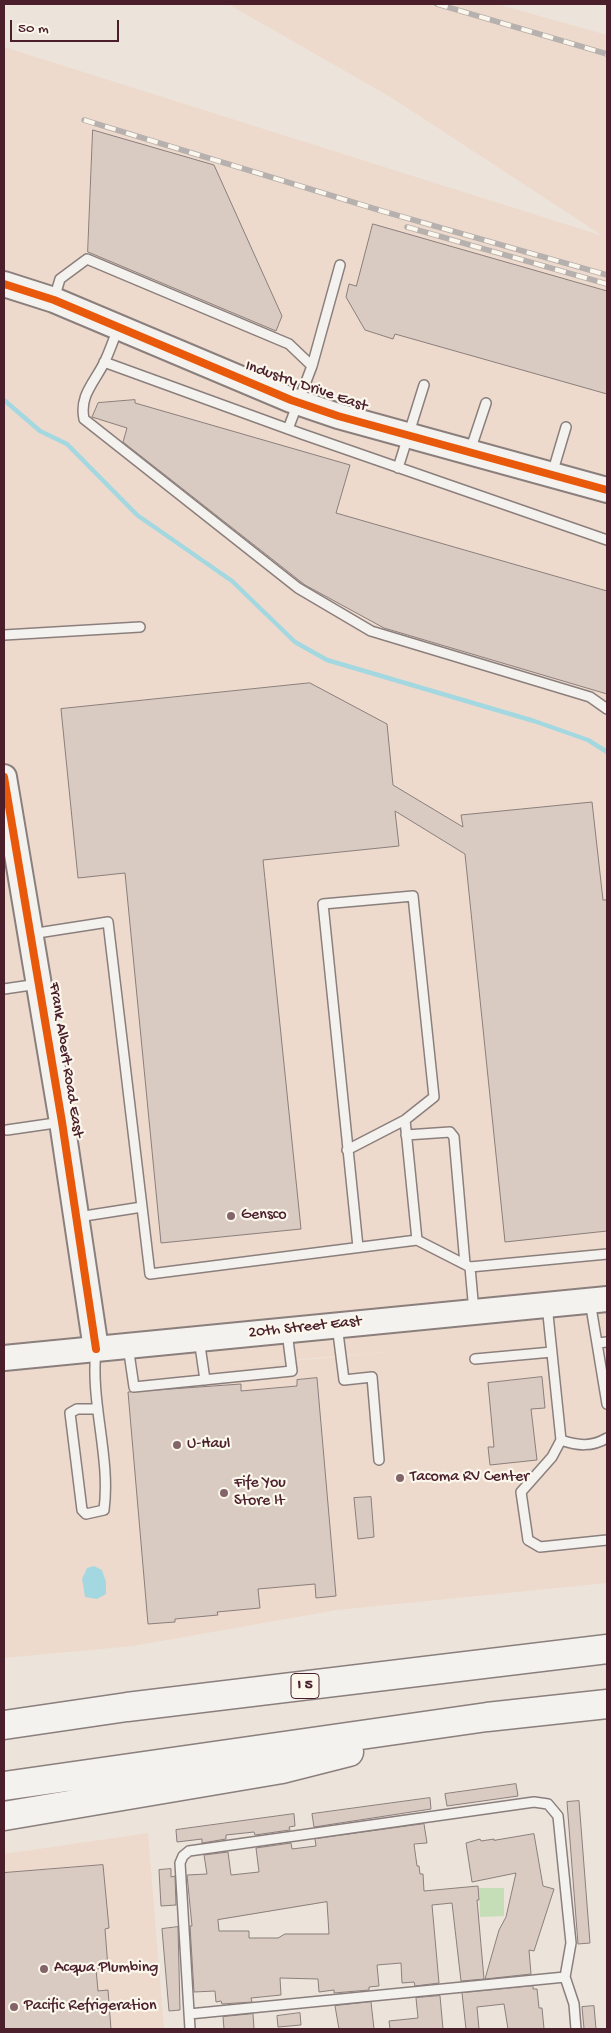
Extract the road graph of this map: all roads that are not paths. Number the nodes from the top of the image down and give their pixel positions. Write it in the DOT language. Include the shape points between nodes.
graph roads {
  1 [pos="340,265"];
  2 [pos="4,284"];
  3 [pos="54,300"];
  4 [pos="118,327"];
  5 [pos="104,362"];
  6 [pos="312,366"];
  7 [pos="424,385"];
  8 [pos="298,402"];
  9 [pos="486,403"];
  10 [pos="566,427"];
  11 [pos="288,429"];
  12 [pos="407,434"];
  13 [pos="470,451"];
  14 [pos="398,468"];
  15 [pos="552,474"];
  16 [pos="607,490"];
  17 [pos="607,540"];
  18 [pos="140,627"];
  19 [pos="4,634"];
  20 [pos="607,709"];
  21 [pos="4,777"];
  22 [pos="30,934"];
  23 [pos="39,984"];
  24 [pos="4,989"];
  25 [pos="405,1120"];
  26 [pos="62,1122"];
  27 [pos="7,1130"];
  28 [pos="406,1136"];
  29 [pos="347,1150"];
  30 [pos="142,1207"];
  31 [pos="76,1217"];
  32 [pos="417,1240"];
  33 [pos="358,1247"];
  34 [pos="607,1254"];
  35 [pos="468,1266"];
  36 [pos="598,1300"];
  37 [pos="547,1305"];
  38 [pos="474,1312"];
  39 [pos="337,1325"];
  40 [pos="286,1330"];
  41 [pos="199,1339"];
  42 [pos="607,1342"];
  43 [pos="597,1343"];
  44 [pos="128,1345"];
  45 [pos="96,1349"];
  46 [pos="552,1352"];
  47 [pos="4,1358"];
  48 [pos="475,1359"];
  49 [pos="204,1380"];
  50 [pos="607,1404"];
  51 [pos="97,1409"];
  52 [pos="607,1438"];
  53 [pos="561,1440"];
  54 [pos="379,1460"];
  55 [pos="607,1540"];
  56 [pos="607,1649"];
  57 [pos="607,1704"];
  58 [pos="487,1717"];
  59 [pos="4,1725"];
  60 [pos="4,1786"];
  61 [pos="4,1816"];
  62 [pos="564,1978"];
  63 [pos="189,2014"];
  64 [pos="190,2029"];
  65 [pos="576,2029"];
  1 -- 6 [label="lane"];
  2 -- 3 [label="street, Industry Drive East"];
  3 -- 4 [label="street, Industry Drive East"];
  3 -- 6 [label="lane" via="60,278 87,259 290,344"];
  4 -- 5 [label="lane"];
  4 -- 8 [label="street, Industry Drive East"];
  5 -- 11 [label="lane"];
  5 -- 20 [label="lane" via="84,394 84,419 298,588 371,631 590,698"];
  6 -- 8 [label="lane"];
  7 -- 12 [label="lane"];
  8 -- 11 [label="lane"];
  8 -- 12 [label="street, Industry Drive East"];
  9 -- 13 [label="lane"];
  10 -- 15 [label="lane"];
  11 -- 14 [label="lane"];
  12 -- 13 [label="street, Industry Drive East"];
  12 -- 14 [label="lane"];
  13 -- 15 [label="street, Industry Drive East"];
  14 -- 17 [label="lane"];
  15 -- 16 [label="street, Industry Drive East"];
  18 -- 19 [label="lane"];
  21 -- 22 [label="street, Frank Albert Road East"];
  22 -- 23 [label="street, Frank Albert Road East"];
  22 -- 30 [label="lane" via="108,922"];
  23 -- 24 [label="lane"];
  23 -- 26 [label="street, Frank Albert Road East"];
  25 -- 28 [label="lane"];
  25 -- 29 [label="lane"];
  25 -- 29 [label="lane" via="434,1097 413,896 323,904"];
  26 -- 27 [label="lane"];
  26 -- 31 [label="street, Frank Albert Road East"];
  28 -- 32 [label="lane"];
  28 -- 35 [label="lane" via="450,1132 454,1137"];
  29 -- 33 [label="lane"];
  30 -- 31 [label="lane"];
  30 -- 33 [label="lane" via="150,1274"];
  31 -- 45 [label="street, Frank Albert Road East"];
  32 -- 33 [label="lane"];
  32 -- 35 [label="lane"];
  34 -- 35 [label="lane"];
  35 -- 38 [label="lane"];
  36 -- 37 [label="street, 20th Street East"];
  36 -- 43 [label="lane"];
  37 -- 38 [label="street, 20th Street East"];
  37 -- 46 [label="lane"];
  38 -- 39 [label="street, 20th Street East"];
  39 -- 40 [label="street, 20th Street East"];
  39 -- 54 [label="lane" via="344,1380 372,1377"];
  40 -- 41 [label="street, 20th Street East"];
  40 -- 49 [label="lane" via="292,1371"];
  41 -- 44 [label="street, 20th Street East"];
  41 -- 49 [label="lane"];
  42 -- 43 [label="lane"];
  43 -- 50 [label="lane"];
  44 -- 45 [label="street, 20th Street East"];
  44 -- 49 [label="lane" via="134,1387"];
  45 -- 47 [label="street, 20th Street East"];
  45 -- 51 [label="lane"];
  46 -- 48 [label="lane"];
  46 -- 53 [label="lane"];
  51 -- 51 [label="lane" via="105,1502 104,1510 86,1514 82,1510 70,1413 78,1409"];
  52 -- 53 [label="lane" via="598,1443 576,1446"];
  53 -- 55 [label="lane" via="552,1457 521,1492 528,1540 540,1547"];
  56 -- 59 [label="highway, I 5"];
  57 -- 58 [label="highway"];
  58 -- 60 [label="highway"];
  58 -- 61 [label="highway" via="282,1769"];
  62 -- 63 [label="lane"];
  62 -- 63 [label="lane" via="571,1943 558,1816 548,1804 534,1802 189,1851 180,1863"];
  62 -- 65 [label="lane" via="574,2004"];
  63 -- 64 [label="lane"];
}
